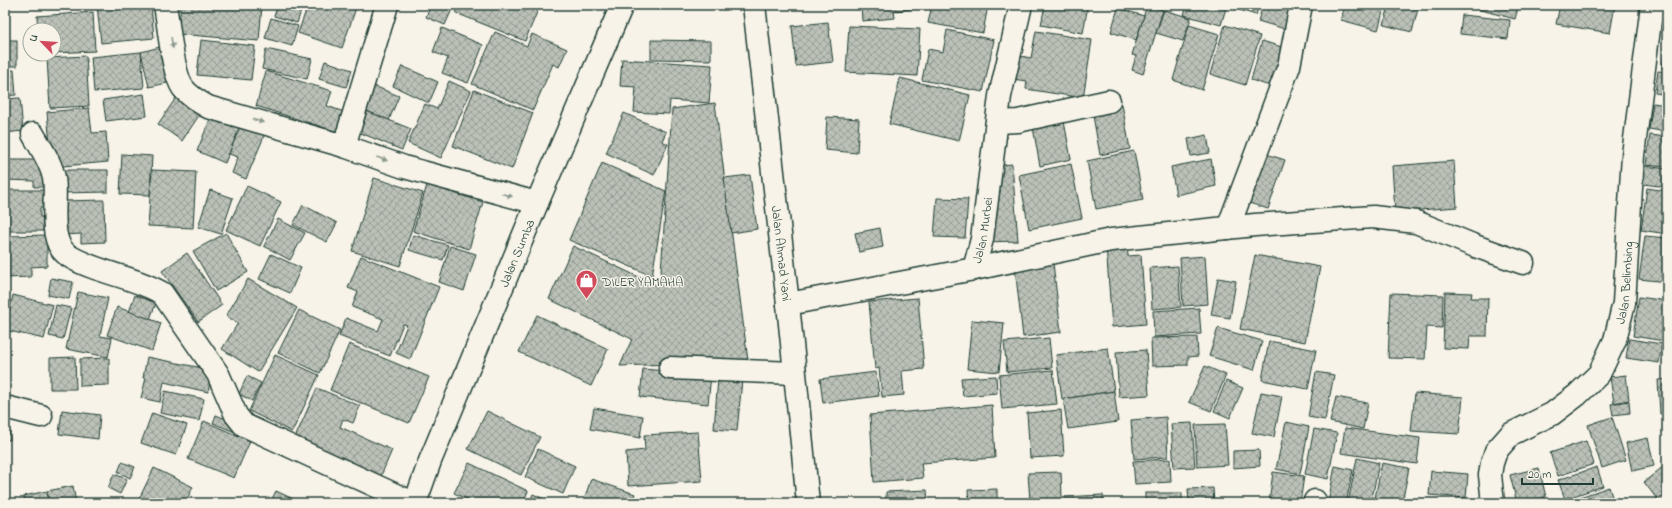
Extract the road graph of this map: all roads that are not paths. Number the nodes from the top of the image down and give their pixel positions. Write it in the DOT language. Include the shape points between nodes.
graph roads {
  1 [pos="165,5"];
  2 [pos="387,5"];
  3 [pos="622,5"];
  4 [pos="754,5"];
  5 [pos="1021,5"];
  6 [pos="1301,5"];
  7 [pos="1652,5"];
  8 [pos="1110,101"];
  9 [pos="998,122"];
  10 [pos="33,134"];
  11 [pos="344,146"];
  12 [pos="538,203"];
  13 [pos="1228,228"];
  14 [pos="1523,262"];
  15 [pos="974,269"];
  16 [pos="788,304"];
  17 [pos="670,368"];
  18 [pos="794,373"];
  19 [pos="5,409"];
  20 [pos="41,416"];
  21 [pos="414,503"];
  22 [pos="808,503"];
  23 [pos="1492,503"];
  1 -- 11 [label="main road, one-way" via="177,76 183,89 194,99 208,106"];
  2 -- 11 [label="main road"];
  3 -- 12 [label="main road, Jalan Sumba"];
  4 -- 16 [label="main road, Jalan Ahmad Yani"];
  5 -- 9 [label="main road, Jalan Murbei" via="1000,96"];
  6 -- 13 [label="main road" via="1289,66"];
  7 -- 23 [label="main road, Jalan Belimbing" via="1633,155 1624,302 1615,340 1598,374 1577,394 1552,414 1511,434 1496,451 1490,475"];
  8 -- 9 [label="main road" via="1018,121"];
  9 -- 15 [label="main road, Jalan Murbei" via="982,239"];
  10 -- 21 [label="main road" via="53,176 54,229 64,252 162,294 218,374 236,415 244,425"];
  11 -- 12 [label="main road, one-way" via="404,166"];
  12 -- 21 [label="main road, Jalan Sumba"];
  13 -- 14 [label="main road" via="1373,216 1416,222"];
  13 -- 15 [label="main road" via="1112,240"];
  15 -- 16 [label="main road, Jalan Murbei"];
  16 -- 18 [label="main road, Jalan Ahmad Yani"];
  17 -- 18 [label="main road"];
  18 -- 22 [label="main road, Jalan Ahmad Yani"];
  19 -- 20 [label="main road"];
}
